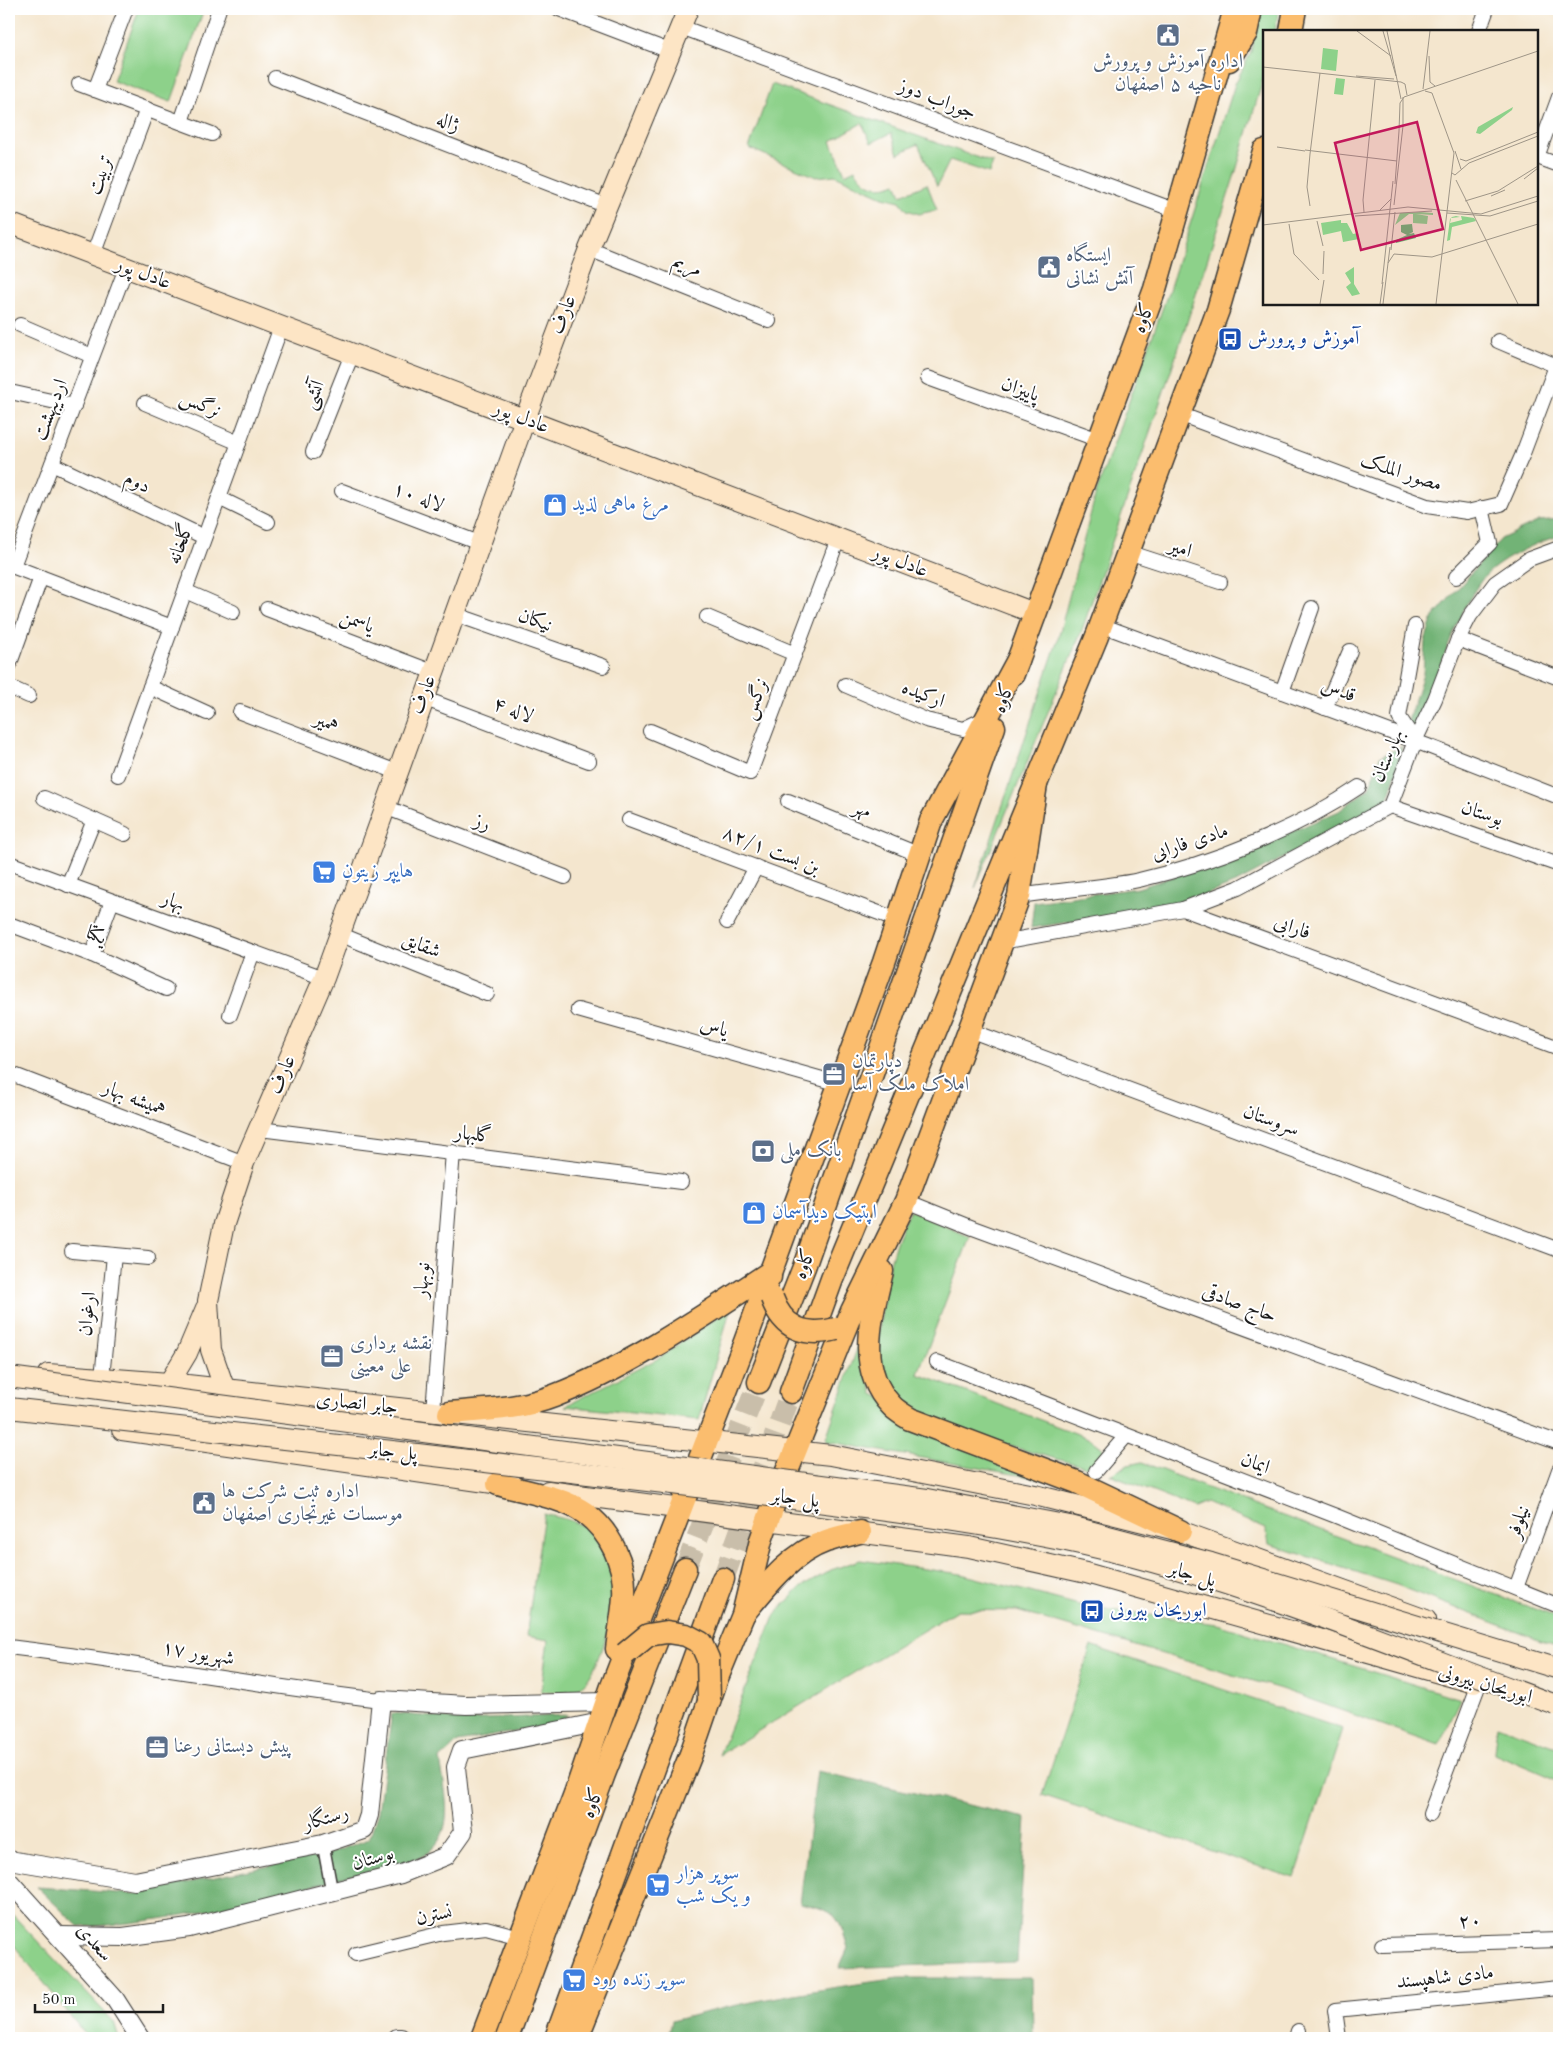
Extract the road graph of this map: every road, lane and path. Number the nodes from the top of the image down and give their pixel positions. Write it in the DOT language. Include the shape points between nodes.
graph roads {
  1 [pos="126,9"];
  2 [pos="219,9"];
  3 [pos="1235,9"];
  4 [pos="1251,9"];
  5 [pos="1295,9"];
  6 [pos="1487,9"];
  7 [pos="564,10"];
  8 [pos="685,18"];
  9 [pos="1291,30"];
  10 [pos="1479,30"];
  11 [pos="672,52"];
  12 [pos="275,78"];
  13 [pos="78,84"];
  14 [pos="1214,85"];
  15 [pos="95,90"];
  16 [pos="1559,97"];
  17 [pos="147,109"];
  18 [pos="181,122"];
  19 [pos="212,134"];
  20 [pos="1263,154"];
  21 [pos="1538,154"];
  22 [pos="1538,157"];
  23 [pos="1559,165"];
  24 [pos="607,206"];
  25 [pos="1177,211"];
  26 [pos="9,223"];
  27 [pos="589,249"];
  28 [pos="93,255"];
  29 [pos="126,268"];
  30 [pos="769,321"];
  31 [pos="20,325"];
  32 [pos="281,327"];
  33 [pos="1498,341"];
  34 [pos="352,354"];
  35 [pos="92,356"];
  36 [pos="1558,366"];
  37 [pos="928,378"];
  38 [pos="10,392"];
  39 [pos="145,403"];
  40 [pos="74,406"];
  41 [pos="1179,414"];
  42 [pos="525,420"];
  43 [pos="1099,440"];
  44 [pos="239,443"];
  45 [pos="313,452"];
  46 [pos="52,464"];
  47 [pos="342,491"];
  48 [pos="219,498"];
  49 [pos="1482,508"];
  50 [pos="268,522"];
  51 [pos="204,537"];
  52 [pos="838,538"];
  53 [pos="479,543"];
  54 [pos="1559,548"];
  55 [pos="1128,552"];
  56 [pos="11,565"];
  57 [pos="41,577"];
  58 [pos="1456,577"];
  59 [pos="1220,582"];
  60 [pos="185,590"];
  61 [pos="1312,608"];
  62 [pos="267,609"];
  63 [pos="233,612"];
  64 [pos="1034,613"];
  65 [pos="454,614"];
  66 [pos="707,617"];
  67 [pos="1101,625"];
  68 [pos="172,626"];
  69 [pos="1415,626"];
  70 [pos="1458,639"];
  71 [pos="1350,651"];
  72 [pos="794,654"];
  73 [pos="1018,660"];
  74 [pos="9,666"];
  75 [pos="603,666"];
  76 [pos="433,672"];
  77 [pos="1559,678"];
  78 [pos="846,685"];
  79 [pos="150,686"];
  80 [pos="9,687"];
  81 [pos="1282,692"];
  82 [pos="29,696"];
  83 [pos="424,698"];
  84 [pos="1325,708"];
  85 [pos="240,712"];
  86 [pos="207,713"];
  87 [pos="987,717"];
  88 [pos="650,731"];
  89 [pos="1415,741"];
  90 [pos="589,761"];
  91 [pos="397,772"];
  92 [pos="118,775"];
  93 [pos="1036,784"];
  94 [pos="1359,787"];
  95 [pos="44,798"];
  96 [pos="1559,798"];
  97 [pos="788,801"];
  98 [pos="1390,806"];
  99 [pos="385,807"];
  100 [pos="94,820"];
  101 [pos="629,820"];
  102 [pos="125,834"];
  103 [pos="920,855"];
  104 [pos="9,863"];
  105 [pos="1559,865"];
  106 [pos="756,867"];
  107 [pos="565,877"];
  108 [pos="68,885"];
  109 [pos="1019,896"];
  110 [pos="112,901"];
  111 [pos="1183,909"];
  112 [pos="898,920"];
  113 [pos="728,922"];
  114 [pos="9,924"];
  115 [pos="339,934"];
  116 [pos="1002,942"];
  117 [pos="253,952"];
  118 [pos="92,955"];
  119 [pos="324,978"];
  120 [pos="166,989"];
  121 [pos="487,994"];
  122 [pos="578,1010"];
  123 [pos="230,1015"];
  124 [pos="969,1030"];
  125 [pos="1559,1048"];
  126 [pos="9,1073"];
  127 [pos="840,1084"];
  128 [pos="260,1129"];
  129 [pos="453,1152"];
  130 [pos="244,1162"];
  131 [pos="681,1182"];
  132 [pos="906,1201"];
  133 [pos="890,1236"];
  134 [pos="1559,1250"];
  135 [pos="72,1251"];
  136 [pos="114,1255"];
  137 [pos="148,1258"];
  138 [pos="769,1273"];
  139 [pos="208,1301"];
  140 [pos="852,1311"];
  141 [pos="937,1362"];
  142 [pos="9,1371"];
  143 [pos="9,1377"];
  144 [pos="102,1378"];
  145 [pos="759,1382"];
  146 [pos="169,1383"];
  147 [pos="225,1390"];
  148 [pos="791,1392"];
  149 [pos="9,1408"];
  150 [pos="9,1412"];
  151 [pos="441,1412"];
  152 [pos="1126,1436"];
  153 [pos="706,1441"];
  154 [pos="1559,1443"];
  155 [pos="795,1451"];
  156 [pos="1559,1470"];
  157 [pos="1096,1471"];
  158 [pos="498,1484"];
  159 [pos="680,1507"];
  160 [pos="768,1519"];
  161 [pos="1180,1531"];
  162 [pos="860,1532"];
  163 [pos="685,1569"];
  164 [pos="722,1578"];
  165 [pos="1516,1588"];
  166 [pos="1559,1606"];
  167 [pos="743,1615"];
  168 [pos="9,1647"];
  169 [pos="626,1654"];
  170 [pos="1559,1669"];
  171 [pos="1479,1684"];
  172 [pos="382,1700"];
  173 [pos="708,1700"];
  174 [pos="606,1704"];
  175 [pos="1558,1706"];
  176 [pos="1430,1814"];
  177 [pos="323,1844"];
  178 [pos="9,1860"];
  179 [pos="9,1881"];
  180 [pos="332,1892"];
  181 [pos="9,1901"];
  182 [pos="27,1902"];
  183 [pos="60,1936"];
  184 [pos="520,1937"];
  185 [pos="1559,1940"];
  186 [pos="1382,1944"];
  187 [pos="356,1954"];
  188 [pos="1559,1988"];
  189 [pos="140,2038"];
  190 [pos="482,2038"];
  191 [pos="507,2038"];
  192 [pos="556,2038"];
  193 [pos="577,2038"];
  194 [pos="1339,2038"];
  1 -- 15 [label="street"];
  2 -- 18 [label="street"];
  3 -- 14 [label="main road, کاوه"];
  4 -- 14 [label="main road" via="1246,33"];
  5 -- 9 [label="main road"];
  6 -- 10 [label="street"];
  7 -- 11 [label="street"];
  8 -- 11 [label="main road, عارف"];
  8 -- 25 [label="street, جوراب دوز"];
  11 -- 24 [label="main road, عارف"];
  12 -- 24 [label="street, ژاله"];
  13 -- 15 [label="street"];
  14 -- 25 [label="main road, کاوه"];
  15 -- 17 [label="street"];
  16 -- 21 [label="street"];
  17 -- 18 [label="street"];
  17 -- 28 [label="street, تربیت"];
  18 -- 19 [label="street"];
  20 -- 41 [label="main road, کاوه" via="1218,310"];
  22 -- 23 [label="street"];
  24 -- 27 [label="main road, عارف"];
  25 -- 43 [label="main road, کاوه" via="1155,289"];
  26 -- 28 [label="main road, عادل پور"];
  27 -- 30 [label="street, مریم"];
  27 -- 42 [label="main road, عارف"];
  28 -- 29 [label="main road, عادل پور"];
  29 -- 32 [label="main road, عادل پور"];
  29 -- 35 [label="street, اردیبهشت"];
  31 -- 35 [label="street"];
  32 -- 34 [label="main road, عادل پور"];
  32 -- 44 [label="street, گلخانه"];
  33 -- 36 [label="street"];
  34 -- 42 [label="main road, عادل پور"];
  34 -- 45 [label="street, آتشی"];
  35 -- 40 [label="street, اردیبهشت"];
  36 -- 49 [label="street, مصور الملک" via="1501,504"];
  37 -- 43 [label="street, پاییزان"];
  38 -- 40 [label="street"];
  39 -- 44 [label="street, نرگس"];
  40 -- 46 [label="street, اردیبهشت"];
  41 -- 49 [label="street, مصور الملک" via="1427,506 1467,512"];
  41 -- 55 [label="main road, کاوه"];
  42 -- 52 [label="main road, عادل پور"];
  42 -- 53 [label="main road, عارف"];
  43 -- 64 [label="main road, کاوه"];
  44 -- 48 [label="street, گلخانه"];
  46 -- 51 [label="street, دوم"];
  46 -- 56 [label="street, اردیبهشت"];
  47 -- 53 [label="street, لاله ۱۰"];
  48 -- 50 [label="street"];
  48 -- 51 [label="street, گلخانه"];
  49 -- 58 [label="street" via="1490,543"];
  51 -- 60 [label="street, گلخانه"];
  52 -- 64 [label="main road, عادل پور"];
  52 -- 72 [label="street, نرگس"];
  53 -- 65 [label="main road, عارف"];
  54 -- 70 [label="street, بهارستان" via="1529,559 1495,583 1470,616"];
  55 -- 59 [label="street, امیر"];
  55 -- 67 [label="main road, کاوه"];
  56 -- 57 [label="street"];
  57 -- 68 [label="street"];
  57 -- 74 [label="street"];
  60 -- 63 [label="street"];
  60 -- 68 [label="street, گلخانه"];
  61 -- 81 [label="street"];
  62 -- 76 [label="street, یاسمن"];
  64 -- 73 [label="main road, کاوه"];
  65 -- 75 [label="street, نیکان"];
  65 -- 76 [label="main road, عارف"];
  66 -- 72 [label="street"];
  67 -- 81 [label="street, قدس"];
  67 -- 93 [label="main road, کاوه"];
  68 -- 79 [label="street, گلخانه"];
  69 -- 89 [label="street" via="1399,716"];
  70 -- 77 [label="street"];
  70 -- 89 [label="street, بهارستان"];
  71 -- 84 [label="street"];
  72 -- 88 [label="street, نرگس" via="750,773"];
  73 -- 87 [label="main road"];
  73 -- 145 [label="main road, کاوه" via="807,1258"];
  76 -- 83 [label="main road, عارف"];
  78 -- 87 [label="street, ارکیده" via="926,720 963,729"];
  79 -- 86 [label="street"];
  79 -- 92 [label="street, گلخانه"];
  80 -- 82 [label="street"];
  81 -- 84 [label="street, قدس"];
  83 -- 90 [label="street, لاله ۴"];
  83 -- 91 [label="main road, عارف"];
  84 -- 89 [label="street, قدس"];
  85 -- 91 [label="street, همیر"];
  87 -- 103 [label="main road" via="931,821"];
  89 -- 96 [label="street, قدس"];
  89 -- 98 [label="street, بهارستان"];
  91 -- 99 [label="main road, عارف"];
  93 -- 109 [label="main road"];
  93 -- 148 [label="main road, کاوه" via="832,1279"];
  94 -- 109 [label="street, مادی فارابی" via="1334,804 1234,851 1195,865 1138,880"];
  95 -- 100 [label="street"];
  97 -- 103 [label="street, مهر"];
  98 -- 105 [label="street, بوستان"];
  98 -- 111 [label="street, بهارستان" via="1238,888"];
  99 -- 107 [label="street, رز"];
  99 -- 115 [label="main road, عارف"];
  100 -- 102 [label="street"];
  100 -- 108 [label="street"];
  101 -- 106 [label="street, بن بست ۸۲/۱"];
  103 -- 112 [label="main road"];
  104 -- 108 [label="street, بهار"];
  106 -- 112 [label="street, بن بست ۸۲/۱"];
  106 -- 113 [label="street"];
  108 -- 110 [label="street, بهار"];
  109 -- 116 [label="main road"];
  110 -- 117 [label="street, بهار"];
  110 -- 118 [label="street"];
  111 -- 116 [label="street"];
  111 -- 125 [label="street, فارابی"];
  112 -- 127 [label="main road"];
  114 -- 118 [label="street, یکتا"];
  115 -- 119 [label="main road, عارف"];
  115 -- 121 [label="street, شقایق"];
  116 -- 124 [label="main road"];
  117 -- 119 [label="street, بهار"];
  117 -- 123 [label="street"];
  118 -- 120 [label="street, یکتا"];
  119 -- 128 [label="main road, عارف"];
  122 -- 127 [label="street, یاس"];
  124 -- 132 [label="main road"];
  124 -- 134 [label="street, سروستان"];
  126 -- 130 [label="street, همیشه بهار"];
  127 -- 138 [label="main road"];
  128 -- 129 [label="street, گلبهار"];
  128 -- 130 [label="main road, عارف"];
  129 -- 131 [label="street, گلبهار"];
  129 -- 151 [label="street, نوبهار"];
  130 -- 139 [label="main road, عارف" via="224,1224"];
  132 -- 133 [label="main road"];
  132 -- 154 [label="street, حاج صادقی"];
  133 -- 140 [label="main road"];
  133 -- 161 [label="main road" via="868,1336 870,1364 891,1406 910,1419 1077,1482"];
  135 -- 136 [label="street"];
  136 -- 137 [label="street"];
  136 -- 144 [label="street, ارغوان"];
  138 -- 140 [label="main road, bridge" via="777,1311 798,1330 818,1334 836,1329"];
  138 -- 151 [label="main road" via="656,1346 554,1396 513,1407"];
  138 -- 153 [label="main road"];
  139 -- 146 [label="main road" via="187,1353"];
  139 -- 147 [label="main road, عارف" via="211,1350"];
  140 -- 155 [label="main road"];
  141 -- 152 [label="street, ایمان"];
  142 -- 144 [label="main road, جابر انصاری"];
  143 -- 170 [label="main road, پل جابر, bridge" via="937,1500 1070,1526 1211,1563"];
  144 -- 146 [label="main road, جابر انصاری"];
  146 -- 147 [label="main road, جابر انصاری"];
  147 -- 151 [label="main road, جابر انصاری"];
  149 -- 175 [label="main road, پل جابر, bridge" via="927,1516 1069,1542 1206,1578 1295,1607"];
  150 -- 158 [label="main road" via="311,1459"];
  151 -- 153 [label="main road, جابر انصاری"];
  152 -- 157 [label="street"];
  152 -- 165 [label="street, ایمان"];
  153 -- 155 [label="main road, جابر انصاری"];
  153 -- 159 [label="main road"];
  155 -- 160 [label="main road"];
  155 -- 161 [label="main road, ابوریحان بیرونی" via="831,1455 1035,1495"];
  156 -- 165 [label="street, نیلوفر"];
  158 -- 159 [label="main road"];
  158 -- 174 [label="main road" via="559,1501 585,1513 606,1534 621,1561 624,1595"];
  159 -- 160 [label="main road, ابوریحان بیرونی"];
  159 -- 169 [label="main road"];
  160 -- 162 [label="main road, ابوریحان بیرونی"];
  160 -- 167 [label="main road"];
  161 -- 170 [label="main road, ابوریحان بیرونی"];
  162 -- 167 [label="main road" via="825,1541 801,1554"];
  162 -- 171 [label="main road, ابوریحان بیرونی" via="968,1547 1086,1573"];
  163 -- 191 [label="main road, کاوه" via="604,1774"];
  164 -- 192 [label="main road"];
  165 -- 166 [label="street, ایمان"];
  167 -- 173 [label="main road"];
  168 -- 172 [label="street, ۱۷ شهریور" via="313,1693"];
  169 -- 173 [label="main road, bridge" via="648,1635 666,1632 686,1635 701,1643 708,1659"];
  169 -- 174 [label="main road"];
  171 -- 175 [label="main road, ابوریحان بیرونی"];
  171 -- 176 [label="street"];
  172 -- 174 [label="street" via="466,1705"];
  172 -- 177 [label="street, رستگار" via="369,1815 364,1830"];
  173 -- 193 [label="main road" via="690,1754"];
  174 -- 180 [label="street, بوستان" via="462,1750 456,1767 462,1832 446,1856 400,1874"];
  174 -- 184 [label="main road"];
  177 -- 178 [label="street, رستگار" via="135,1881"];
  177 -- 180 [label="street"];
  179 -- 182 [label="street, سعدی"];
  180 -- 183 [label="street, بوستان" via="189,1928 122,1937"];
  181 -- 182 [label="street"];
  182 -- 183 [label="street, سعدی"];
  183 -- 189 [label="street, سعدی" via="115,1999"];
  184 -- 187 [label="street, نسترن" via="486,1928 443,1933"];
  184 -- 190 [label="main road"];
  185 -- 186 [label="street, ۲۰"];
  188 -- 194 [label="street, مادی شاهپسند" via="1335,2010"];
}
